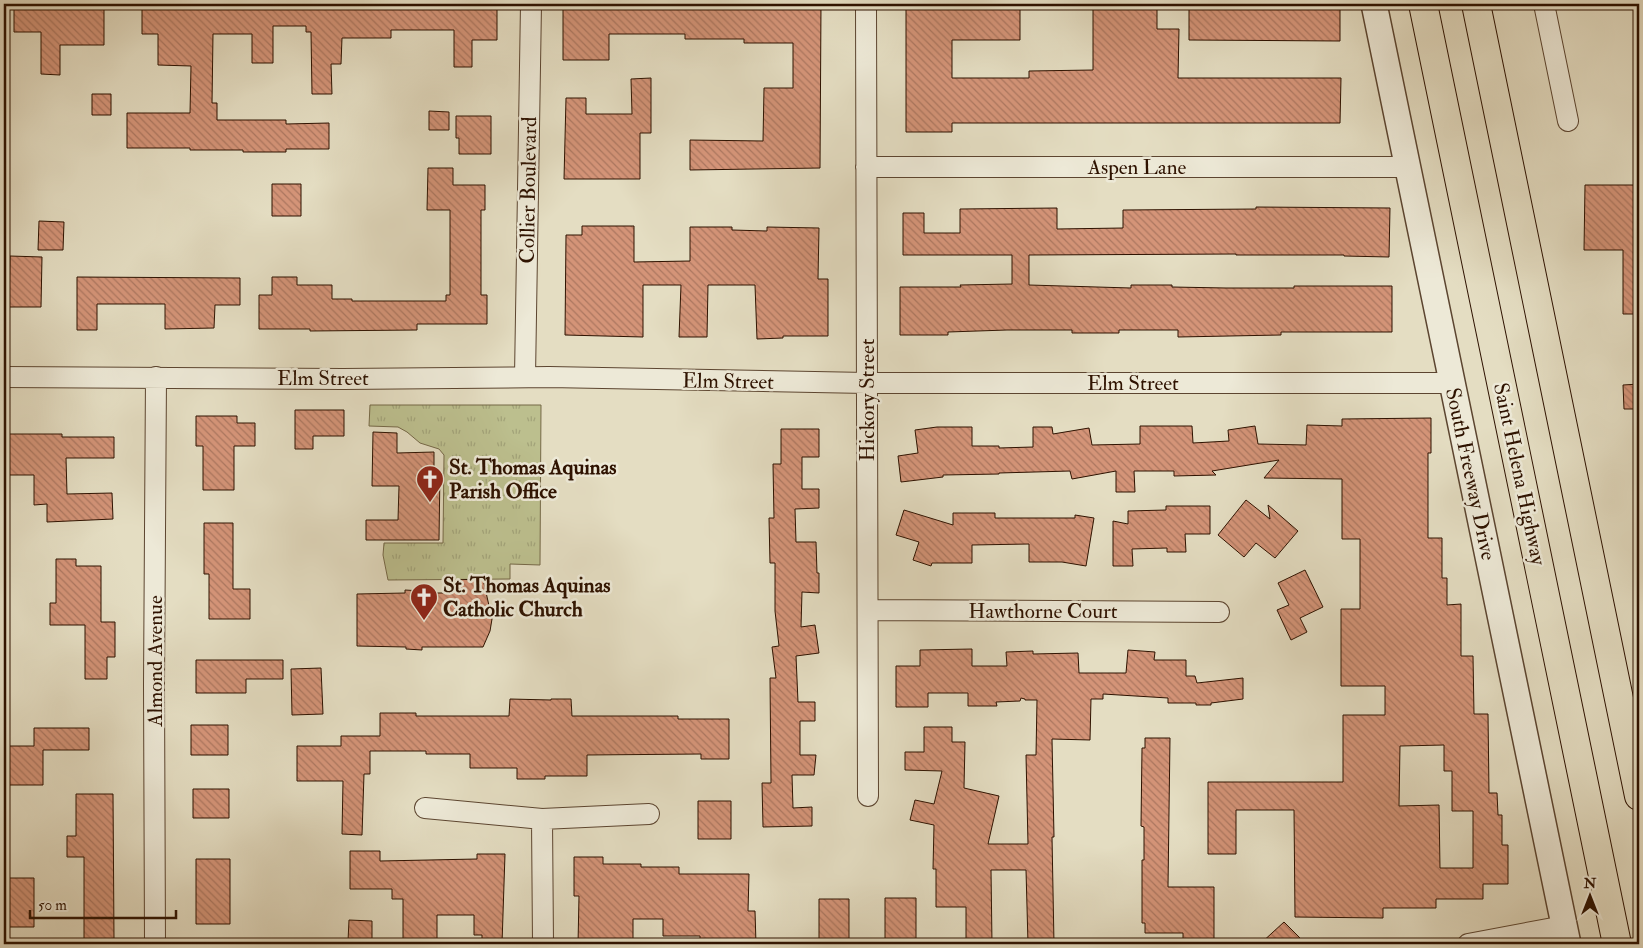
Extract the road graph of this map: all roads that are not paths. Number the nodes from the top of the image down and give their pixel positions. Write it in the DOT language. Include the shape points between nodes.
graph roads {
  1 [pos="531,4"];
  2 [pos="866,4"];
  3 [pos="1374,4"];
  4 [pos="1423,4"];
  5 [pos="1476,4"];
  6 [pos="1544,4"];
  7 [pos="1568,121"];
  8 [pos="866,167"];
  9 [pos="1408,167"];
  10 [pos="4,377"];
  11 [pos="156,377"];
  12 [pos="525,377"];
  13 [pos="867,383"];
  14 [pos="1452,383"];
  15 [pos="868,610"];
  16 [pos="1219,612"];
  17 [pos="868,796"];
  18 [pos="1639,796"];
  19 [pos="425,808"];
  20 [pos="649,814"];
  21 [pos="542,819"];
  22 [pos="1566,935"];
  23 [pos="155,944"];
  24 [pos="543,944"];
  25 [pos="1468,944"];
  26 [pos="1617,944"];
  1 -- 12 [label="street, Collier Boulevard"];
  2 -- 8 [label="street, Hickory Street"];
  3 -- 9 [label="street, South Freeway Drive"];
  4 -- 26 [label="highway, Saint Helena Highway"];
  5 -- 18 [label="highway"];
  6 -- 7 [label="street"];
  8 -- 9 [label="street, Aspen Lane"];
  8 -- 13 [label="street, Hickory Street"];
  9 -- 14 [label="street, South Freeway Drive"];
  10 -- 11 [label="street, Elm Street"];
  11 -- 12 [label="street, Elm Street"];
  11 -- 23 [label="street, Almond Avenue"];
  12 -- 13 [label="street, Elm Street"];
  13 -- 14 [label="street, Elm Street"];
  13 -- 15 [label="street, Hickory Street"];
  14 -- 22 [label="street, South Freeway Drive"];
  15 -- 16 [label="street, Hawthorne Court"];
  15 -- 17 [label="street, Hickory Street"];
  19 -- 21 [label="street"];
  20 -- 21 [label="street"];
  21 -- 24 [label="street"];
  22 -- 25 [label="street"];
}
